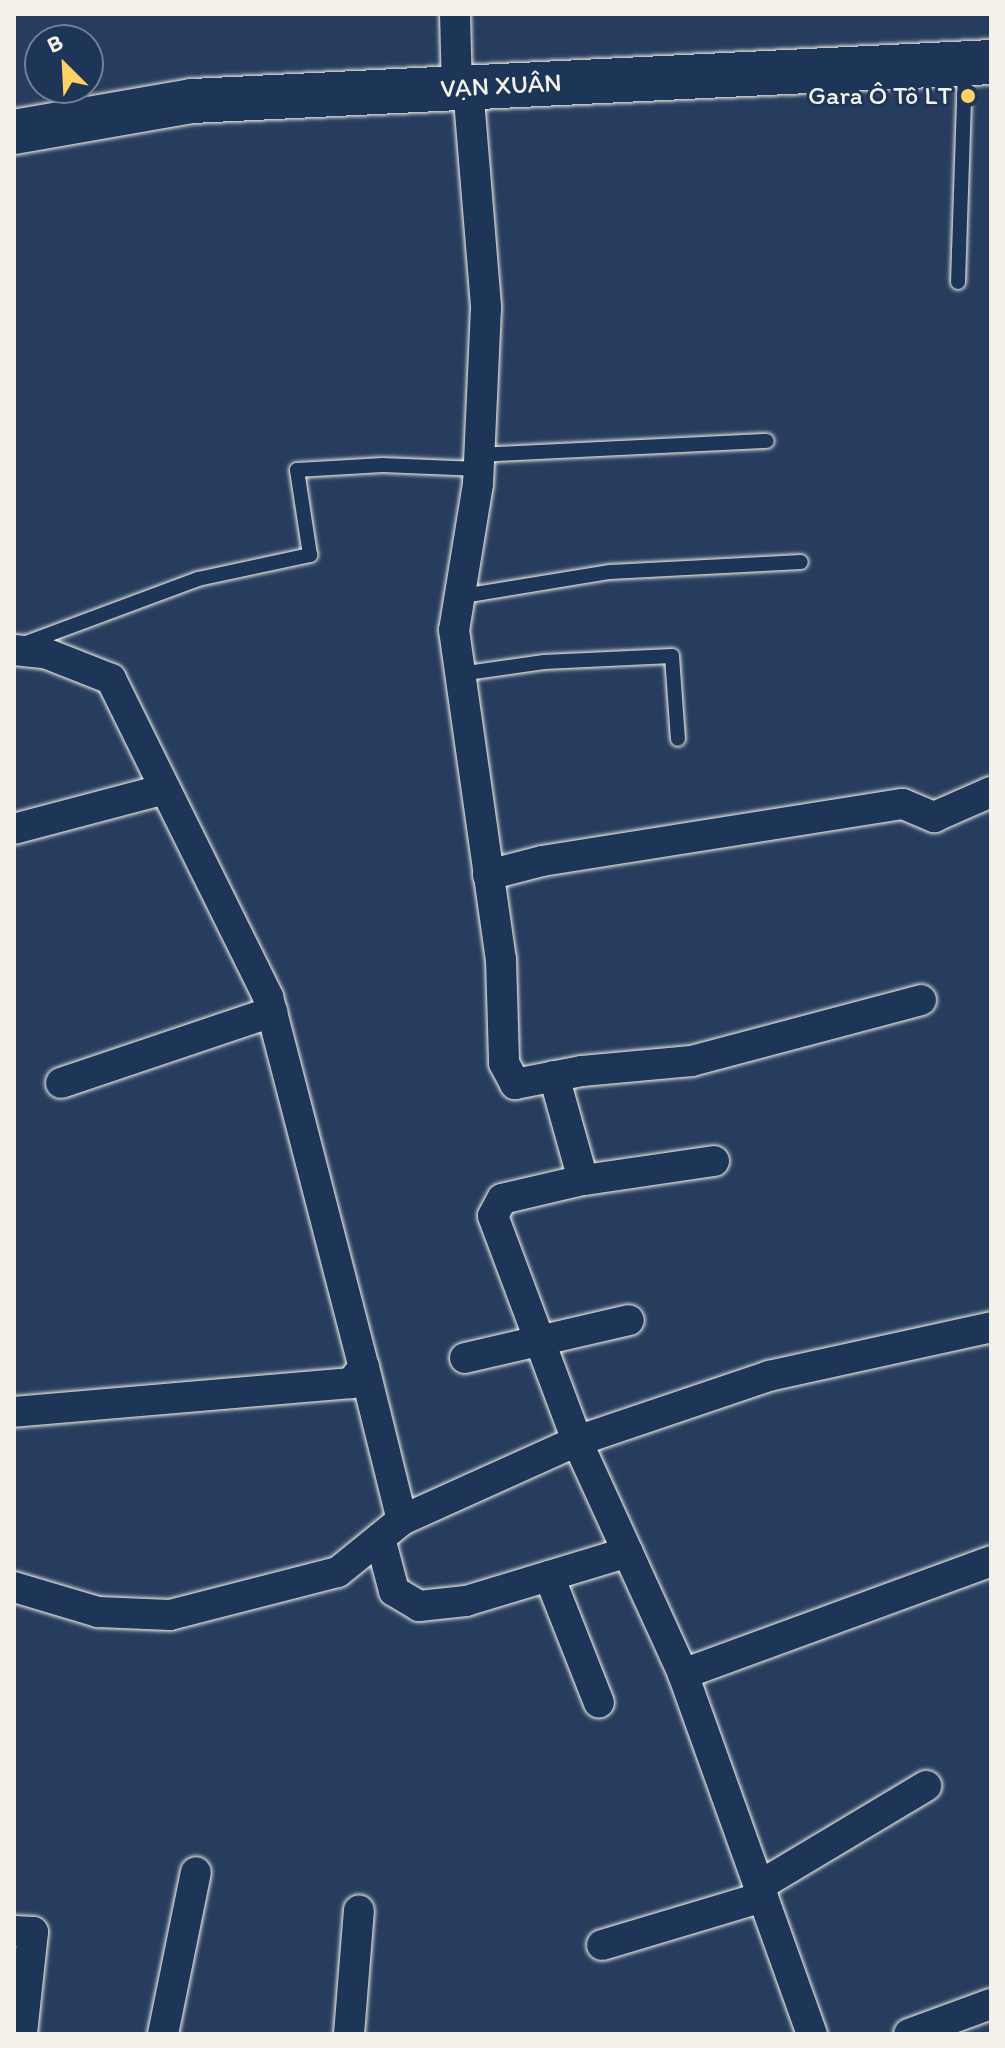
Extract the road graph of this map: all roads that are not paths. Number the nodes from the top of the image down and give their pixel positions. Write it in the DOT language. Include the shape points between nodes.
graph roads {
  1 [pos="455,14"];
  2 [pos="978,62"];
  3 [pos="463,88"];
  4 [pos="14,132"];
  5 [pos="958,282"];
  6 [pos="767,441"];
  7 [pos="479,462"];
  8 [pos="801,562"];
  9 [pos="463,596"];
  10 [pos="14,649"];
  11 [pos="460,674"];
  12 [pos="678,739"];
  13 [pos="165,789"];
  14 [pos="991,792"];
  15 [pos="14,829"];
  16 [pos="488,875"];
  17 [pos="921,1000"];
  18 [pos="272,1012"];
  19 [pos="554,1076"];
  20 [pos="61,1083"];
  21 [pos="714,1161"];
  22 [pos="583,1180"];
  23 [pos="629,1320"];
  24 [pos="991,1327"];
  25 [pos="540,1341"];
  26 [pos="465,1358"];
  27 [pos="364,1367"];
  28 [pos="14,1412"];
  29 [pos="577,1441"];
  30 [pos="391,1529"];
  31 [pos="628,1552"];
  32 [pos="991,1561"];
  33 [pos="549,1576"];
  34 [pos="14,1587"];
  35 [pos="683,1674"];
  36 [pos="599,1703"];
  37 [pos="926,1786"];
  38 [pos="196,1872"];
  39 [pos="761,1891"];
  40 [pos="359,1910"];
  41 [pos="14,1931"];
  42 [pos="602,1945"];
  43 [pos="991,2004"];
  44 [pos="22,2034"];
  45 [pos="163,2034"];
  46 [pos="349,2034"];
  47 [pos="812,2034"];
  48 [pos="909,2034"];
  1 -- 3 [label="street"];
  2 -- 3 [label="highway, VẠN XUÂN"];
  2 -- 5 [label="lane"];
  3 -- 4 [label="highway, VẠN XUÂN" via="192,101"];
  3 -- 7 [label="street" via="486,308"];
  6 -- 7 [label="lane"];
  7 -- 9 [label="street"];
  7 -- 10 [label="lane" via="297,470 310,555 198,579"];
  8 -- 9 [label="lane" via="610,572"];
  9 -- 11 [label="street" via="454,630"];
  10 -- 13 [label="street" via="45,653 111,679"];
  11 -- 12 [label="lane" via="544,662 672,656"];
  11 -- 16 [label="street"];
  13 -- 15 [label="street"];
  13 -- 18 [label="street"];
  14 -- 16 [label="street" via="934,817 903,804 542,861"];
  16 -- 19 [label="street" via="501,959 504,1063 515,1084"];
  17 -- 19 [label="street" via="692,1061"];
  18 -- 20 [label="street"];
  18 -- 27 [label="street"];
  19 -- 22 [label="street"];
  21 -- 22 [label="street"];
  22 -- 25 [label="street" via="502,1199 493,1216"];
  23 -- 25 [label="street"];
  24 -- 29 [label="street" via="769,1376"];
  25 -- 26 [label="street"];
  25 -- 29 [label="street"];
  27 -- 28 [label="street" via="351,1383"];
  27 -- 30 [label="street"];
  29 -- 30 [label="street"];
  29 -- 31 [label="street"];
  30 -- 33 [label="street" via="394,1591 419,1606 466,1601"];
  30 -- 34 [label="street" via="338,1572 170,1615 98,1612"];
  31 -- 33 [label="street"];
  31 -- 35 [label="street"];
  32 -- 35 [label="street"];
  33 -- 36 [label="street"];
  35 -- 39 [label="street"];
  37 -- 39 [label="street"];
  38 -- 45 [label="street"];
  39 -- 42 [label="street"];
  39 -- 47 [label="street"];
  40 -- 46 [label="street"];
  41 -- 44 [label="street" via="33,1932"];
  43 -- 48 [label="street"];
}
